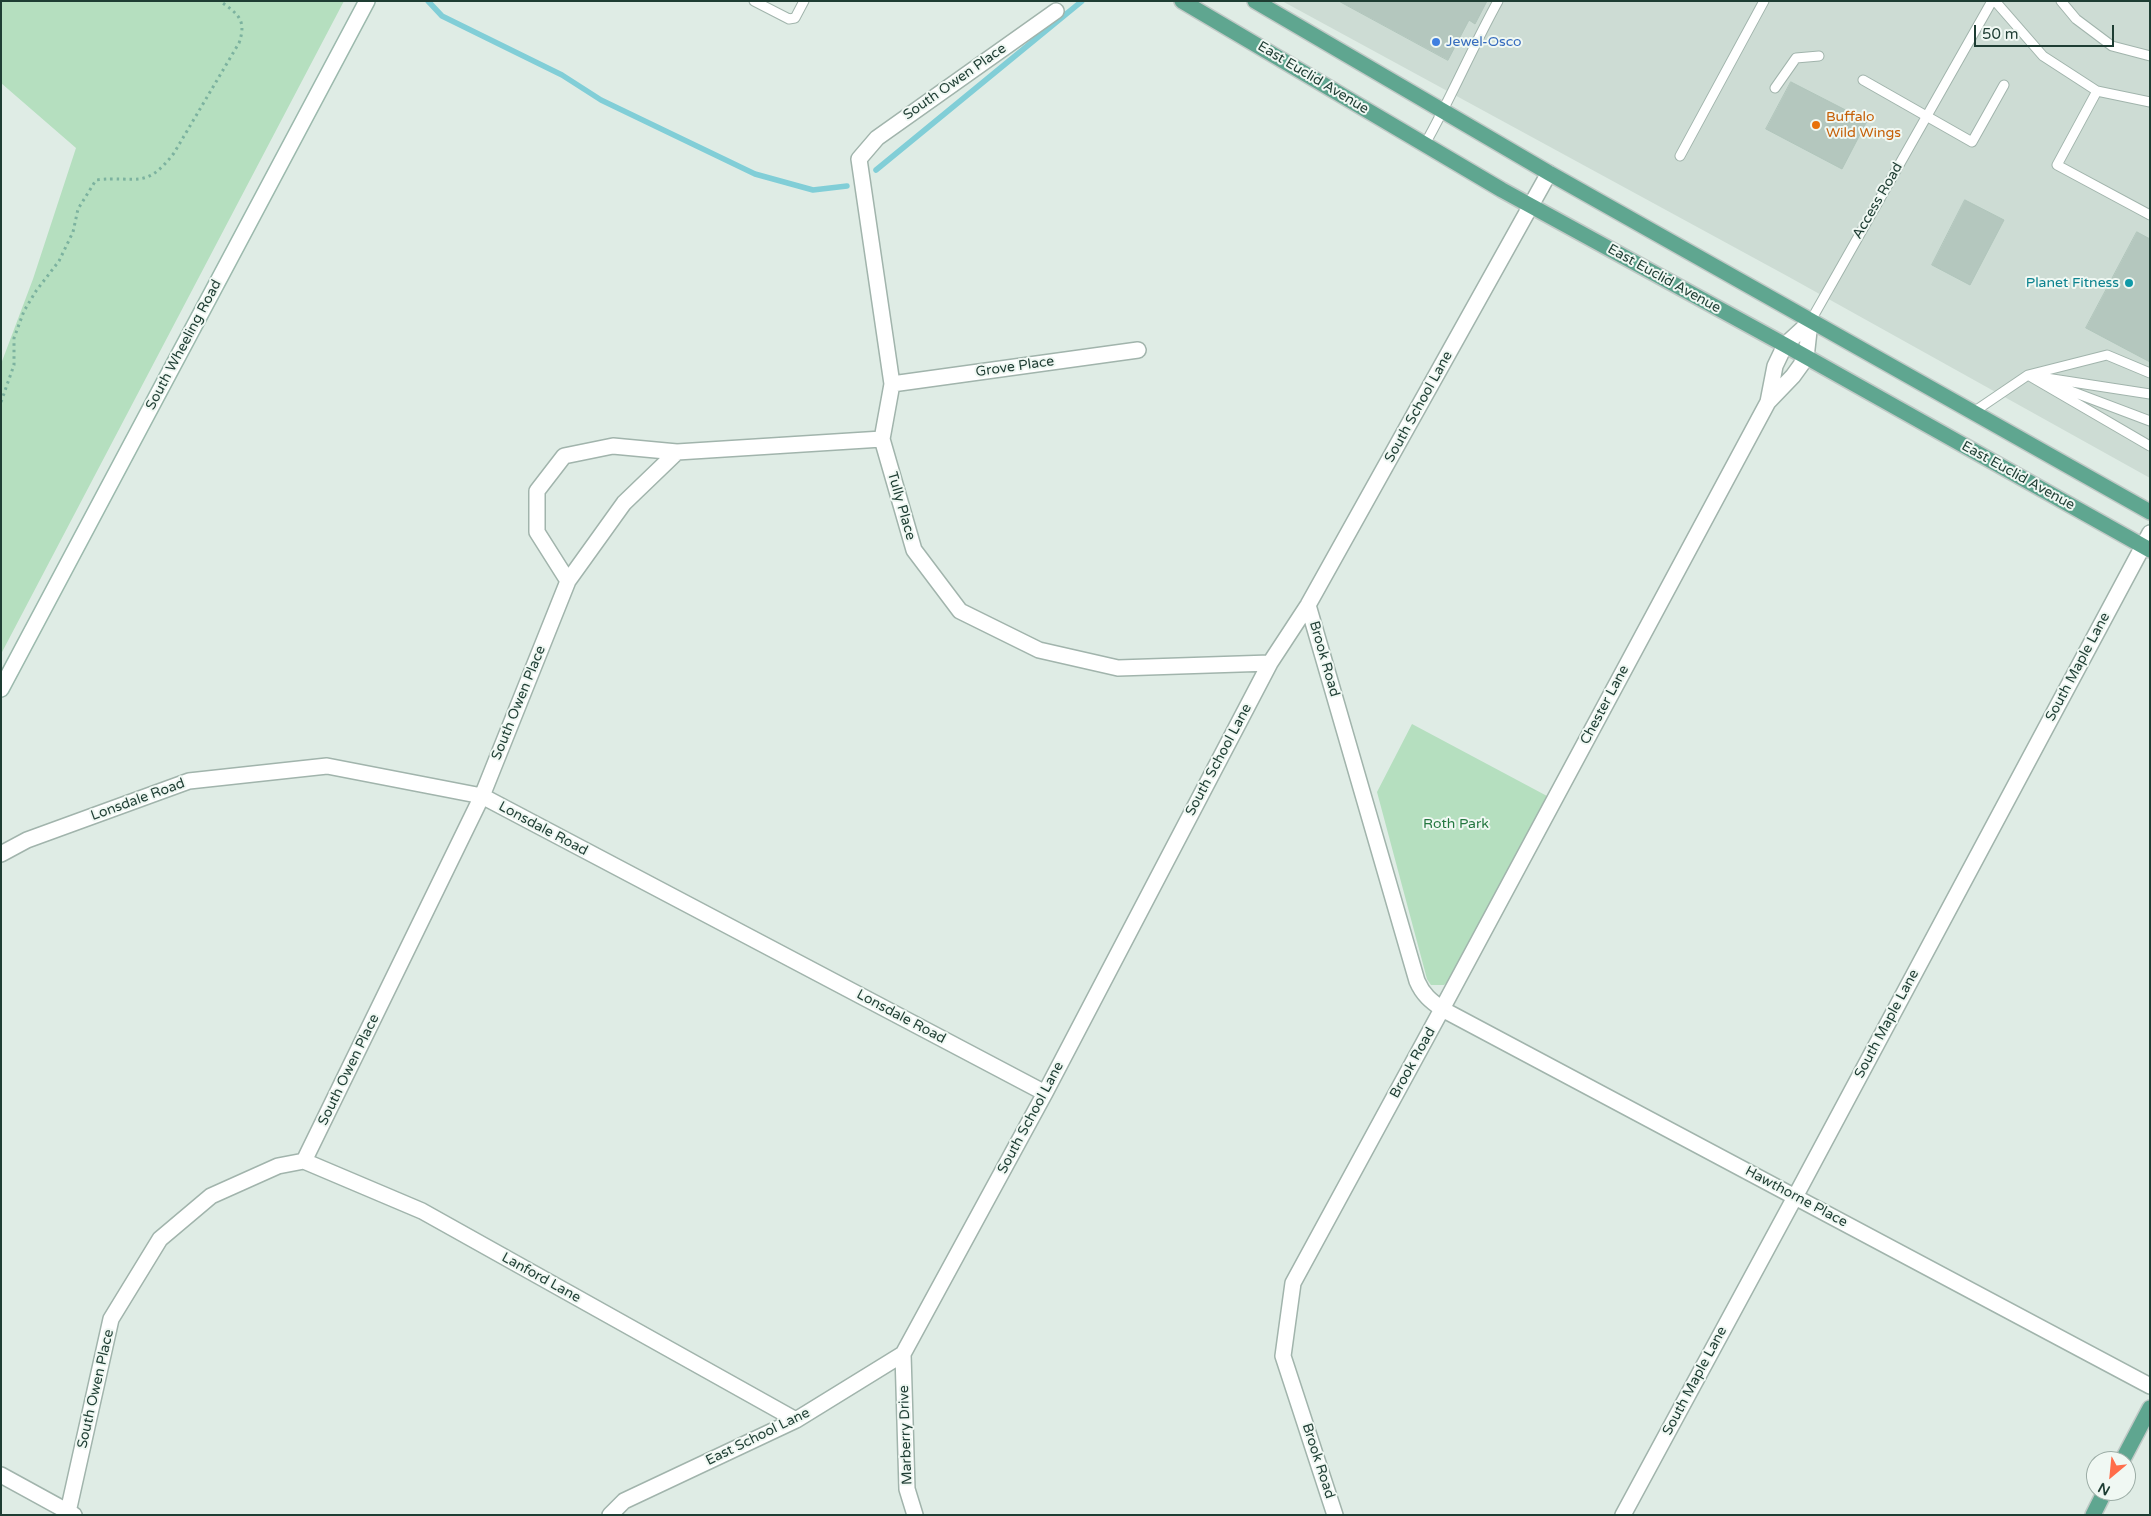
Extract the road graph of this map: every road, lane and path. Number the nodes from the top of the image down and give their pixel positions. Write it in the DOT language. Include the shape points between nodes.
graph roads {
  1 [pos="220,1"];
  2 [pos="367,1"];
  3 [pos="754,1"];
  4 [pos="804,1"];
  5 [pos="1255,1"];
  6 [pos="1498,1"];
  7 [pos="1764,1"];
  8 [pos="1993,1"];
  9 [pos="2061,1"];
  10 [pos="1191,3"];
  11 [pos="1056,11"];
  12 [pos="1820,56"];
  13 [pos="2150,56"];
  14 [pos="1863,80"];
  15 [pos="2004,85"];
  16 [pos="1775,88"];
  17 [pos="2097,91"];
  18 [pos="2150,102"];
  19 [pos="1444,111"];
  20 [pos="1927,116"];
  21 [pos="1425,144"];
  22 [pos="1680,156"];
  23 [pos="859,159"];
  24 [pos="1549,174"];
  25 [pos="1531,206"];
  26 [pos="2150,215"];
  27 [pos="1810,322"];
  28 [pos="1784,345"];
  29 [pos="1138,350"];
  30 [pos="1806,358"];
  31 [pos="2150,373"];
  32 [pos="2028,375"];
  33 [pos="892,384"];
  34 [pos="2150,394"];
  35 [pos="1,402"];
  36 [pos="1768,402"];
  37 [pos="1972,413"];
  38 [pos="2150,421"];
  39 [pos="882,439"];
  40 [pos="2150,446"];
  41 [pos="677,452"];
  42 [pos="2150,512"];
  43 [pos="2150,533"];
  44 [pos="2146,548"];
  45 [pos="568,581"];
  46 [pos="1308,605"];
  47 [pos="1270,663"];
  48 [pos="1,689"];
  49 [pos="482,796"];
  50 [pos="1,854"];
  51 [pos="1442,1009"];
  52 [pos="1045,1093"];
  53 [pos="304,1161"];
  54 [pos="1795,1197"];
  55 [pos="904,1354"];
  56 [pos="2150,1386"];
  57 [pos="2150,1408"];
  58 [pos="796,1420"];
  59 [pos="2127,1451"];
  60 [pos="1,1475"];
  61 [pos="2100,1501"];
  62 [pos="71,1513"];
  63 [pos="610,1515"];
  64 [pos="915,1515"];
  65 [pos="1335,1515"];
  66 [pos="1623,1515"];
  67 [pos="2093,1515"];
  1 -- 35 [label="path" via="242,22 243,33 239,43 163,168 143,180 96,180 78,209 73,232 59,261 24,311 14,338 14,365"];
  2 -- 48 [label="street, South Wheeling Road"];
  3 -- 4 [label="lane" via="789,20 795,18"];
  5 -- 19 [label="main road"];
  6 -- 19 [label="lane"];
  7 -- 22 [label="lane"];
  8 -- 17 [label="lane" via="2043,56"];
  8 -- 20 [label="lane, Access Road"];
  9 -- 13 [label="lane" via="2076,20 2112,46"];
  10 -- 21 [label="main road, East Euclid Avenue"];
  11 -- 23 [label="street, South Owen Place" via="877,138"];
  12 -- 16 [label="lane" via="1796,58"];
  14 -- 20 [label="lane"];
  15 -- 20 [label="lane" via="1972,142"];
  17 -- 18 [label="lane"];
  17 -- 26 [label="lane" via="2057,165"];
  19 -- 21 [label="lane"];
  19 -- 24 [label="main road"];
  20 -- 27 [label="lane, Access Road"];
  21 -- 25 [label="main road, East Euclid Avenue"];
  23 -- 33 [label="street, Tully Place"];
  24 -- 25 [label="street, South School Lane"];
  24 -- 27 [label="main road"];
  25 -- 28 [label="main road, East Euclid Avenue"];
  25 -- 46 [label="street, South School Lane"];
  27 -- 28 [label="street, Chester Lane"];
  27 -- 30 [label="street"];
  27 -- 37 [label="main road"];
  28 -- 30 [label="main road, East Euclid Avenue"];
  28 -- 36 [label="street, Chester Lane" via="1775,366"];
  29 -- 33 [label="street, Grove Place"];
  30 -- 36 [label="street, Chester Lane"];
  30 -- 44 [label="main road, East Euclid Avenue"];
  31 -- 32 [label="lane" via="2107,355"];
  32 -- 34 [label="lane"];
  32 -- 37 [label="lane"];
  32 -- 38 [label="lane"];
  32 -- 40 [label="lane"];
  33 -- 39 [label="street, Tully Place"];
  36 -- 51 [label="street, Chester Lane"];
  37 -- 42 [label="main road"];
  39 -- 41 [label="street"];
  39 -- 47 [label="street, Tully Place" via="914,550 960,611 1039,650 1118,668"];
  41 -- 45 [label="street, South Owen Place" via="624,503"];
  41 -- 45 [label="street" via="613,446 564,456 537,491 537,532"];
  43 -- 44 [label="street, South Maple Lane"];
  44 -- 54 [label="street, South Maple Lane"];
  45 -- 49 [label="street, South Owen Place"];
  46 -- 47 [label="street, South School Lane"];
  46 -- 51 [label="street, Brook Road" via="1417,981 1422,993"];
  47 -- 52 [label="street, South School Lane"];
  49 -- 50 [label="street, Lonsdale Road" via="327,766 189,781 27,840"];
  49 -- 52 [label="street, Lonsdale Road"];
  49 -- 53 [label="street, South Owen Place"];
  51 -- 54 [label="street, Hawthorne Place"];
  51 -- 65 [label="street, Brook Road" via="1293,1283 1283,1356"];
  52 -- 55 [label="street, South School Lane"];
  53 -- 58 [label="street, Lanford Lane" via="422,1211"];
  53 -- 62 [label="street, South Owen Place" via="278,1166 211,1196 160,1239 111,1319"];
  54 -- 56 [label="street, Hawthorne Place"];
  54 -- 66 [label="street, South Maple Lane"];
  55 -- 58 [label="street, East School Lane"];
  55 -- 64 [label="street, Marberry Drive" via="907,1489"];
  57 -- 59 [label="main road"];
  58 -- 63 [label="street, East School Lane" via="624,1501"];
  60 -- 62 [label="street"];
  61 -- 67 [label="main road"];
}
